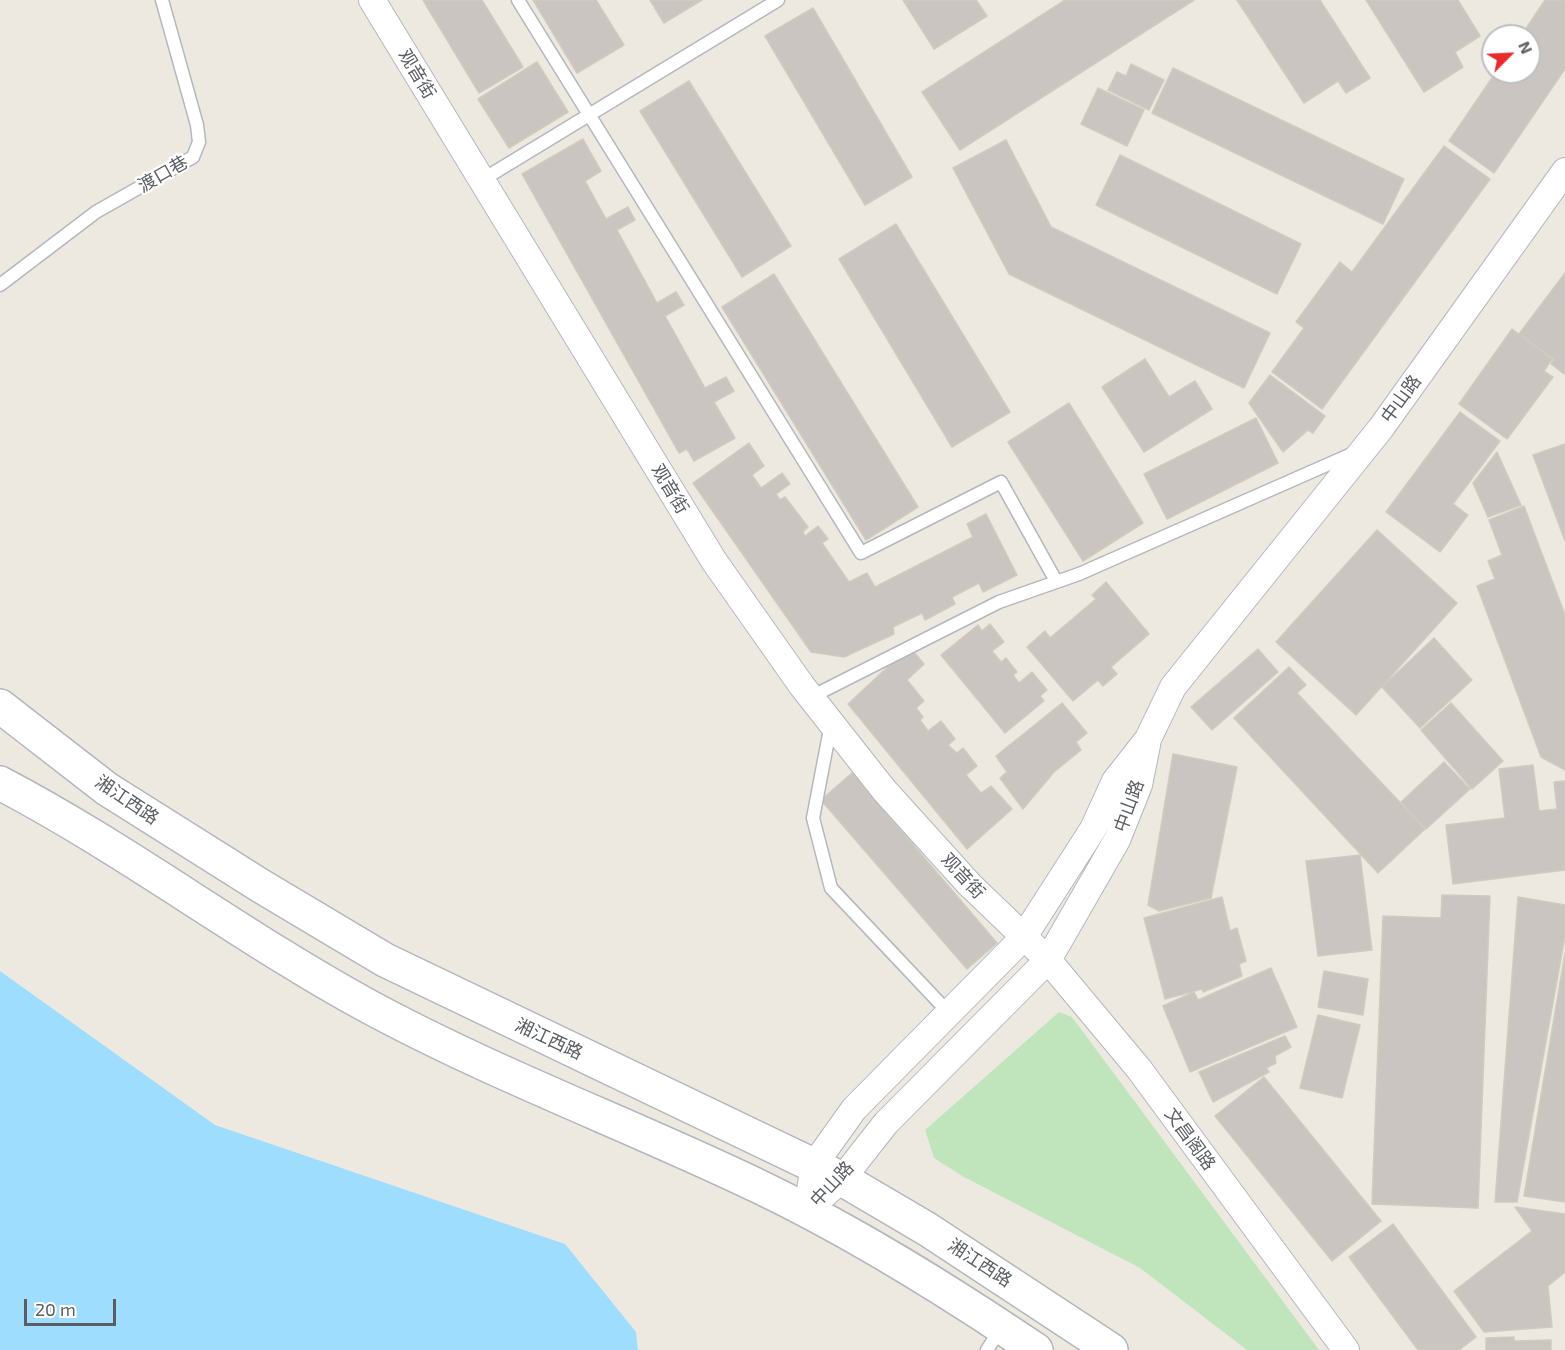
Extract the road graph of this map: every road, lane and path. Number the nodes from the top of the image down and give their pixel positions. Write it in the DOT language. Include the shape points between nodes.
graph roads {
  1 [pos="162,0"];
  2 [pos="372,0"];
  3 [pos="518,0"];
  4 [pos="778,0"];
  5 [pos="590,115"];
  6 [pos="1565,171"];
  7 [pos="482,180"];
  8 [pos="0,285"];
  9 [pos="1364,449"];
  10 [pos="1056,581"];
  11 [pos="811,697"];
  12 [pos="0,706"];
  13 [pos="831,723"];
  14 [pos="1148,739"];
  15 [pos="0,765"];
  16 [pos="0,783"];
  17 [pos="55,811"];
  18 [pos="1023,938"];
  19 [pos="1048,960"];
  20 [pos="949,1013"];
  21 [pos="828,1172"];
  22 [pos="807,1210"];
  23 [pos="994,1338"];
  24 [pos="1036,1350"];
  25 [pos="1111,1350"];
  26 [pos="1346,1350"];
  1 -- 8 [label="lane, 渡口巷" via="197,125 199,142 193,157 96,212"];
  2 -- 7 [label="street, 观音街"];
  3 -- 5 [label="lane"];
  4 -- 5 [label="lane"];
  5 -- 7 [label="lane"];
  5 -- 10 [label="lane" via="861,553 1001,482"];
  6 -- 9 [label="street, 中山路"];
  7 -- 11 [label="street, 观音街" via="714,561"];
  9 -- 10 [label="lane"];
  9 -- 14 [label="street, 中山路" via="1173,687"];
  10 -- 11 [label="lane" via="999,602"];
  11 -- 13 [label="street, 观音街"];
  12 -- 21 [label="main road, 湘江西路" via="107,789 385,960"];
  13 -- 18 [label="street, 观音街" via="884,790"];
  13 -- 20 [label="lane" via="813,818 831,888"];
  14 -- 18 [label="street, 中山路" via="1115,780 1093,829"];
  14 -- 19 [label="street, 中山路" via="1139,785 1117,840"];
  15 -- 17 [label="main road"];
  16 -- 17 [label="main road"];
  17 -- 22 [label="main road" via="234,927 366,1005 505,1074"];
  18 -- 19 [label="street, 文昌阁路"];
  18 -- 20 [label="street, 中山路"];
  19 -- 21 [label="street, 中山路" via="886,1123"];
  19 -- 26 [label="street, 文昌阁路" via="1139,1069"];
  20 -- 21 [label="street, 中山路" via="854,1109"];
  21 -- 22 [label="street, 中山路"];
  21 -- 25 [label="main road, 湘江西路" via="927,1229"];
  22 -- 23 [label="main road" via="908,1268"];
  23 -- 24 [label="main road"];
}
